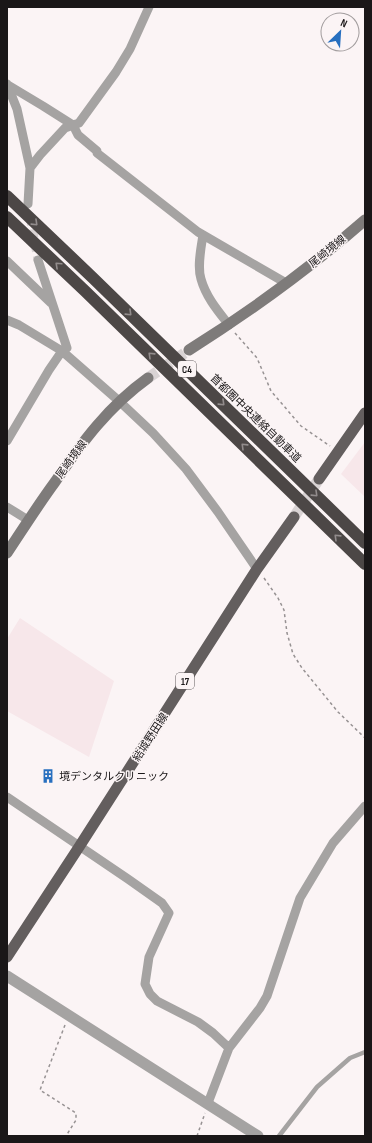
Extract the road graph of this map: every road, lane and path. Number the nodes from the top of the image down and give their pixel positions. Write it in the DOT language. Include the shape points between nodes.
graph roads {
  1 [pos="149,7"];
  2 [pos="8,84"];
  3 [pos="73,125"];
  4 [pos="30,168"];
  5 [pos="7,196"];
  6 [pos="28,204"];
  7 [pos="7,217"];
  8 [pos="365,220"];
  9 [pos="203,235"];
  10 [pos="38,260"];
  11 [pos="7,261"];
  12 [pos="286,283"];
  13 [pos="53,304"];
  14 [pos="7,320"];
  15 [pos="229,325"];
  16 [pos="189,350"];
  17 [pos="62,351"];
  18 [pos="148,378"];
  19 [pos="119,401"];
  20 [pos="365,413"];
  21 [pos="7,441"];
  22 [pos="338,452"];
  23 [pos="319,480"];
  24 [pos="7,507"];
  25 [pos="294,517"];
  26 [pos="28,520"];
  27 [pos="365,543"];
  28 [pos="7,553"];
  29 [pos="365,564"];
  30 [pos="257,569"];
  31 [pos="365,738"];
  32 [pos="7,797"];
  33 [pos="365,806"];
  34 [pos="79,847"];
  35 [pos="7,957"];
  36 [pos="7,976"];
  37 [pos="69,1015"];
  38 [pos="229,1048"];
  39 [pos="365,1052"];
  40 [pos="208,1103"];
  41 [pos="66,1136"];
  42 [pos="198,1136"];
  43 [pos="258,1136"];
  44 [pos="280,1136"];
  1 -- 3 [label="street" via="130,49 116,72 79,123"];
  2 -- 3 [label="street"];
  2 -- 4 [label="street" via="18,109"];
  3 -- 4 [label="street" via="65,128"];
  3 -- 9 [label="street" via="78,135 97,153"];
  4 -- 6 [label="street"];
  5 -- 27 [label="highway, 首都圏中央連絡自動車道 / C4, one-way"];
  29 -- 7 [label="highway, C4, one-way"];
  8 -- 12 [label="main road, 尾崎境線"];
  9 -- 12 [label="street"];
  9 -- 15 [label="street" via="200,278 209,298"];
  10 -- 13 [label="street"];
  11 -- 13 [label="street"];
  12 -- 15 [label="main road, 尾崎境線"];
  13 -- 17 [label="street" via="67,348"];
  14 -- 17 [label="street"];
  15 -- 16 [label="main road, 尾崎境線"];
  15 -- 22 [label="path" via="257,358 271,391 281,403 301,426"];
  17 -- 19 [label="street"];
  17 -- 21 [label="street"];
  18 -- 19 [label="main road, 尾崎境線"];
  19 -- 26 [label="main road, 尾崎境線" via="83,442"];
  19 -- 30 [label="street" via="186,469"];
  20 -- 22 [label="main road"];
  22 -- 23 [label="main road"];
  24 -- 26 [label="street"];
  25 -- 30 [label="main road, 結城野田線 / 17"];
  26 -- 28 [label="main road, 尾崎境線"];
  30 -- 31 [label="path" via="284,610 293,654 338,712"];
  30 -- 34 [label="main road, 結城野田線 / 17"];
  32 -- 34 [label="street"];
  33 -- 38 [label="street" via="333,843 300,898 267,996"];
  34 -- 35 [label="main road, 結城野田線 / 17"];
  34 -- 38 [label="street" via="162,903 168,913 149,957 145,984 157,1001 198,1022"];
  36 -- 37 [label="street"];
  37 -- 40 [label="street"];
  37 -- 41 [label="path" via="40,1090 76,1113 76,1120"];
  38 -- 40 [label="street"];
  39 -- 44 [label="lane" via="350,1058 317,1087"];
  40 -- 42 [label="path"];
  40 -- 43 [label="street"];
}
